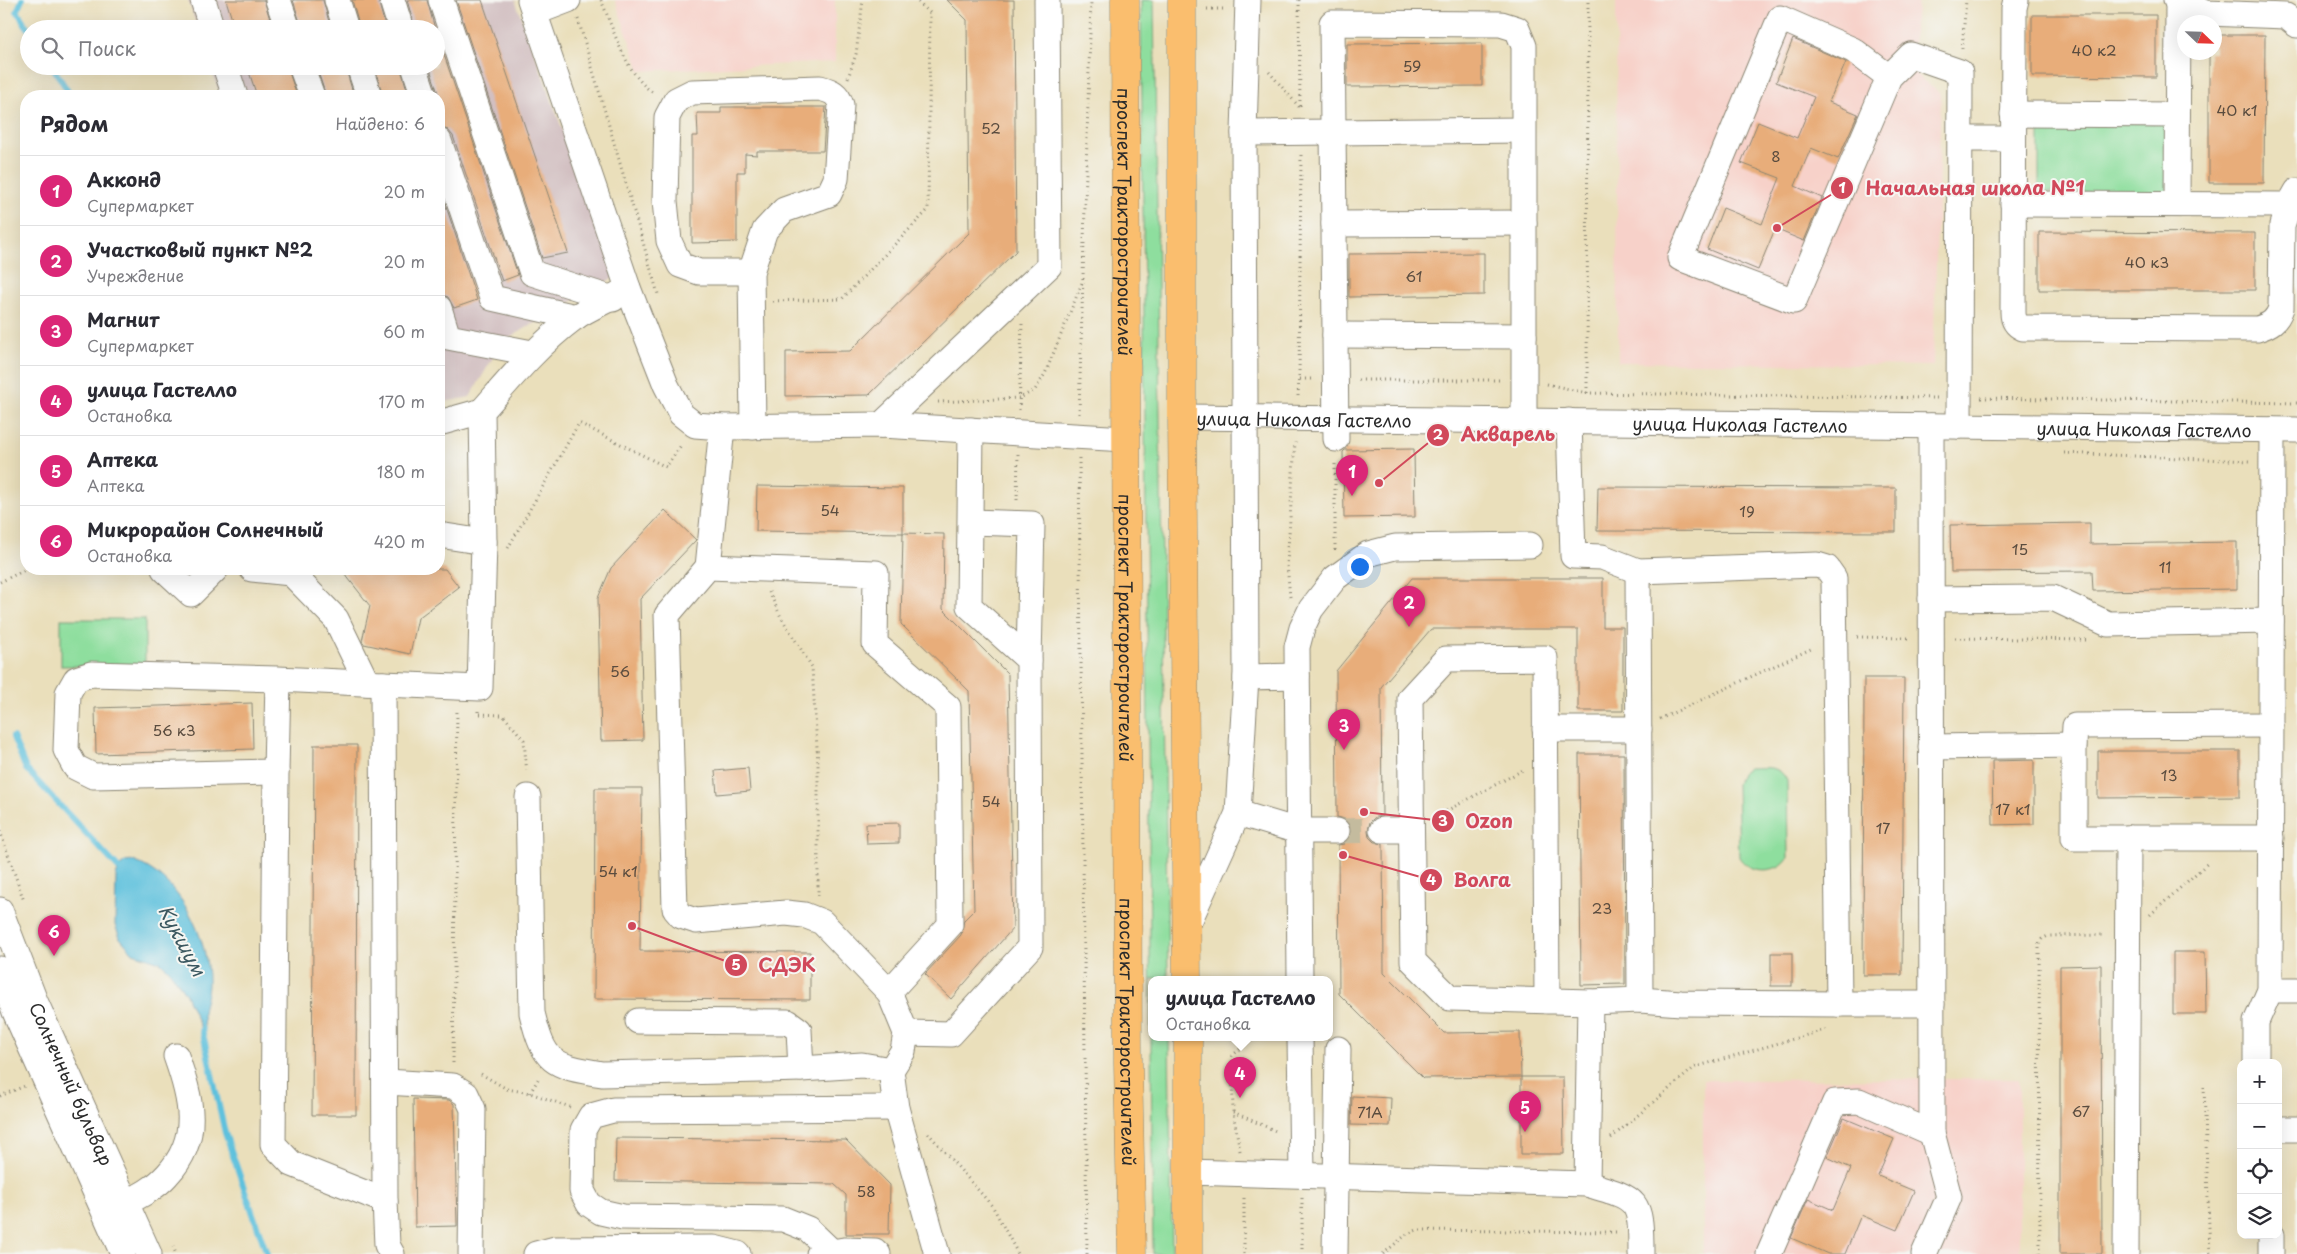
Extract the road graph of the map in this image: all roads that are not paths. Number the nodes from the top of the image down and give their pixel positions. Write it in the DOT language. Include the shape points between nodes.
graph roads {
  1 [pos="203,0"];
  2 [pos="278,0"];
  3 [pos="337,0"];
  4 [pos="392,0"];
  5 [pos="441,0"];
  6 [pos="1047,0"];
  7 [pos="1125,0"];
  8 [pos="1182,0"];
  9 [pos="1248,0"];
  10 [pos="2016,0"];
  11 [pos="2177,0"];
  12 [pos="572,5"];
  13 [pos="532,6"];
  14 [pos="209,20"];
  15 [pos="285,20"];
  16 [pos="343,20"];
  17 [pos="398,20"];
  18 [pos="2297,25"];
  19 [pos="228,75"];
  20 [pos="304,75"];
  21 [pos="362,75"];
  22 [pos="417,75"];
  23 [pos="1889,77"];
  24 [pos="233,90"];
  25 [pos="310,90"];
  26 [pos="367,90"];
  27 [pos="422,90"];
  28 [pos="2014,114"];
  29 [pos="2177,114"];
  30 [pos="1523,130"];
  31 [pos="1333,131"];
  32 [pos="1244,133"];
  33 [pos="1960,139"];
  34 [pos="2013,139"];
  35 [pos="445,159"];
  36 [pos="2293,198"];
  37 [pos="2013,204"];
  38 [pos="2177,204"];
  39 [pos="1524,223"];
  40 [pos="1334,224"];
  41 [pos="751,272"];
  42 [pos="621,293"];
  43 [pos="576,317"];
  44 [pos="445,327"];
  45 [pos="1335,335"];
  46 [pos="1524,336"];
  47 [pos="532,353"];
  48 [pos="482,411"];
  49 [pos="1182,417"];
  50 [pos="1244,418"];
  51 [pos="445,421"];
  52 [pos="1524,421"];
  53 [pos="1568,421"];
  54 [pos="881,426"];
  55 [pos="1932,426"];
  56 [pos="1959,426"];
  57 [pos="722,427"];
  58 [pos="753,427"];
  59 [pos="1336,429"];
  60 [pos="971,430"];
  61 [pos="2272,430"];
  62 [pos="2297,430"];
  63 [pos="1126,439"];
  64 [pos="971,522"];
  65 [pos="445,536"];
  66 [pos="1530,545"];
  67 [pos="495,547"];
  68 [pos="708,567"];
  69 [pos="1638,571"];
  70 [pos="170,575"];
  71 [pos="210,575"];
  72 [pos="293,575"];
  73 [pos="1932,599"];
  74 [pos="2272,621"];
  75 [pos="1029,660"];
  76 [pos="1297,676"];
  77 [pos="1246,677"];
  78 [pos="278,679"];
  79 [pos="375,684"];
  80 [pos="2271,725"];
  81 [pos="1640,729"];
  82 [pos="1545,730"];
  83 [pos="2074,745"];
  84 [pos="1932,747"];
  85 [pos="276,772"];
  86 [pos="528,797"];
  87 [pos="1238,813"];
  88 [pos="1337,830"];
  89 [pos="1382,830"];
  90 [pos="1411,830"];
  91 [pos="1298,831"];
  92 [pos="2128,838"];
  93 [pos="2271,838"];
  94 [pos="0,910"];
  95 [pos="1187,926"];
  96 [pos="0,969"];
  97 [pos="1188,976"];
  98 [pos="1300,976"];
  99 [pos="2270,990"];
  100 [pos="2297,990"];
  101 [pos="889,992"];
  102 [pos="1640,1000"];
  103 [pos="1548,1001"];
  104 [pos="1590,1002"];
  105 [pos="1932,1004"];
  106 [pos="17,1011"];
  107 [pos="1838,1015"];
  108 [pos="638,1021"];
  109 [pos="906,1033"];
  110 [pos="1188,1041"];
  111 [pos="1300,1041"];
  112 [pos="1338,1049"];
  113 [pos="176,1056"];
  114 [pos="2256,1059"];
  115 [pos="801,1069"];
  116 [pos="891,1070"];
  117 [pos="386,1082"];
  118 [pos="896,1108"];
  119 [pos="2282,1129"];
  120 [pos="2297,1129"];
  121 [pos="1932,1133"];
  122 [pos="1188,1172"];
  123 [pos="1302,1174"];
  124 [pos="1335,1175"];
  125 [pos="1587,1184"];
  126 [pos="385,1200"];
  127 [pos="116,1208"];
  128 [pos="2271,1239"];
  129 [pos="1642,1243"];
  130 [pos="834,1252"];
  131 [pos="123,1254"];
  132 [pos="149,1254"];
  133 [pos="392,1254"];
  134 [pos="471,1254"];
  135 [pos="536,1254"];
  136 [pos="738,1254"];
  137 [pos="878,1254"];
  138 [pos="936,1254"];
  139 [pos="1132,1254"];
  140 [pos="1188,1254"];
  141 [pos="1335,1254"];
  142 [pos="1770,1254"];
  143 [pos="1924,1254"];
  144 [pos="2126,1254"];
  145 [pos="2271,1254"];
  1 -- 14 [label="street"];
  2 -- 15 [label="street"];
  3 -- 16 [label="street"];
  4 -- 17 [label="street"];
  5 -- 42 [label="street" via="532,273"];
  6 -- 54 [label="street" via="1049,266"];
  7 -- 63 [label="main road, проспект Тракторостроителей"];
  8 -- 49 [label="main road"];
  9 -- 32 [label="street"];
  10 -- 28 [label="street"];
  11 -- 18 [label="street" via="2206,13 2286,16"];
  11 -- 29 [label="street"];
  12 -- 13 [label="street"];
  13 -- 42 [label="street"];
  19 -- 24 [label="street"];
  20 -- 25 [label="street"];
  21 -- 26 [label="street"];
  22 -- 27 [label="street"];
  23 -- 23 [label="street" via="1794,301 1680,258 1780,18 1853,50"];
  23 -- 33 [label="street" via="1910,55 1960,72"];
  28 -- 29 [label="street"];
  28 -- 34 [label="street"];
  29 -- 38 [label="street"];
  30 -- 31 [label="street"];
  30 -- 31 [label="street" via="1524,46 1517,30 1501,24 1332,23"];
  30 -- 39 [label="street"];
  31 -- 32 [label="street"];
  31 -- 40 [label="street"];
  32 -- 50 [label="street"];
  33 -- 34 [label="street"];
  33 -- 56 [label="street"];
  34 -- 37 [label="street"];
  35 -- 43 [label="street" via="492,298"];
  36 -- 37 [label="street" via="2282,226 2279,316 2269,326 2257,329 2019,326 2013,317"];
  36 -- 38 [label="street"];
  37 -- 38 [label="street"];
  39 -- 40 [label="street"];
  39 -- 46 [label="street"];
  40 -- 45 [label="street"];
  41 -- 41 [label="street" via="698,272 680,265 669,240 665,201 667,117 676,100 692,92 831,90 842,105 836,180 828,194 784,210 765,230"];
  41 -- 58 [label="street"];
  42 -- 43 [label="street"];
  42 -- 57 [label="street" via="681,414 695,425"];
  43 -- 47 [label="street"];
  44 -- 47 [label="street" via="448,337"];
  45 -- 46 [label="street"];
  45 -- 59 [label="street"];
  46 -- 52 [label="street"];
  47 -- 48 [label="street"];
  48 -- 51 [label="street"];
  48 -- 67 [label="street"];
  49 -- 50 [label="street, улица Николая Гастелло"];
  49 -- 95 [label="main road"];
  50 -- 59 [label="street, улица Николая Гастелло"];
  50 -- 77 [label="street"];
  52 -- 53 [label="street, улица Николая Гастелло"];
  52 -- 59 [label="street, улица Николая Гастелло"];
  53 -- 55 [label="street, улица Николая Гастелло"];
  53 -- 69 [label="street" via="1573,556 1602,557"];
  54 -- 58 [label="street"];
  54 -- 60 [label="street"];
  55 -- 56 [label="street, улица Николая Гастелло"];
  55 -- 73 [label="street"];
  56 -- 61 [label="street, улица Николая Гастелло"];
  57 -- 58 [label="street"];
  57 -- 68 [label="street"];
  60 -- 63 [label="street"];
  60 -- 64 [label="street"];
  61 -- 62 [label="street, улица Николая Гастелло"];
  61 -- 74 [label="street"];
  63 -- 139 [label="main road, проспект Тракторостроителей" via="1128,1064"];
  64 -- 75 [label="street" via="969,606"];
  64 -- 75 [label="street" via="1032,524"];
  65 -- 67 [label="street"];
  66 -- 76 [label="street" via="1395,547 1368,554 1335,578 1311,608 1297,647"];
  67 -- 79 [label="street" via="468,687"];
  68 -- 101 [label="street" via="667,614 675,909 681,916 696,921 786,913 804,915 822,922"];
  68 -- 101 [label="street" via="876,573 875,644 948,707 950,925"];
  69 -- 81 [label="street"];
  69 -- 107 [label="street" via="1817,565 1827,568 1834,578"];
  70 -- 71 [label="street" via="190,594"];
  72 -- 79 [label="street" via="336,620"];
  73 -- 74 [label="street" via="2053,598 2108,624"];
  73 -- 84 [label="street"];
  74 -- 80 [label="street"];
  75 -- 109 [label="street" via="1030,947 951,1034"];
  76 -- 77 [label="street"];
  76 -- 91 [label="street"];
  77 -- 87 [label="street"];
  78 -- 79 [label="street"];
  78 -- 85 [label="street"];
  78 -- 85 [label="street" via="91,674 76,680 68,692 66,750 75,767 93,776"];
  79 -- 117 [label="street"];
  80 -- 83 [label="street" via="2075,726"];
  80 -- 93 [label="street"];
  81 -- 82 [label="street"];
  81 -- 102 [label="street"];
  82 -- 90 [label="street" via="1544,658 1446,660 1410,698"];
  82 -- 103 [label="street"];
  83 -- 84 [label="street"];
  83 -- 92 [label="street" via="2074,838"];
  84 -- 105 [label="street"];
  85 -- 126 [label="street" via="273,1144 292,1164"];
  86 -- 115 [label="street" via="532,1013 539,1042 550,1058 571,1069 602,1074"];
  87 -- 91 [label="street"];
  87 -- 95 [label="street"];
  88 -- 91 [label="street"];
  89 -- 90 [label="street"];
  90 -- 103 [label="street" via="1413,961 1450,998"];
  91 -- 98 [label="street"];
  92 -- 93 [label="street"];
  92 -- 144 [label="street"];
  93 -- 99 [label="street"];
  94 -- 106 [label="street, Солнечный бульвар"];
  95 -- 97 [label="main road"];
  96 -- 106 [label="street, Солнечный бульвар"];
  99 -- 100 [label="street"];
  99 -- 114 [label="street" via="2256,1022"];
  101 -- 109 [label="street"];
  102 -- 104 [label="street"];
  102 -- 107 [label="street"];
  103 -- 104 [label="street"];
  104 -- 125 [label="street"];
  105 -- 107 [label="street"];
  105 -- 121 [label="street"];
  106 -- 127 [label="street, Солнечный бульвар"];
  108 -- 115 [label="street" via="788,1022 799,1030"];
  109 -- 116 [label="street" via="903,1051"];
  110 -- 122 [label="main road"];
  111 -- 123 [label="street"];
  112 -- 124 [label="street"];
  113 -- 127 [label="street" via="188,1091 191,1114 188,1138 167,1176"];
  115 -- 116 [label="street" via="862,1065"];
  116 -- 118 [label="street"];
  117 -- 126 [label="street"];
  117 -- 134 [label="street" via="453,1086 466,1094 473,1108"];
  118 -- 130 [label="street" via="613,1110 592,1116 584,1130 582,1191 589,1204 601,1212 623,1217 783,1219 808,1229"];
  118 -- 138 [label="street"];
  119 -- 120 [label="street"];
  121 -- 142 [label="street" via="1860,1101 1835,1102"];
  121 -- 143 [label="street" via="1948,1197"];
  122 -- 123 [label="street"];
  122 -- 140 [label="main road"];
  123 -- 124 [label="street"];
  124 -- 125 [label="street"];
  124 -- 141 [label="street"];
  125 -- 129 [label="street" via="1621,1194 1633,1202 1640,1214"];
  126 -- 133 [label="street" via="387,1245"];
  127 -- 131 [label="street, Солнечный бульвар"];
  127 -- 132 [label="street, Солнечный бульвар"];
  128 -- 145 [label="street"];
  130 -- 137 [label="street" via="875,1251"];
  135 -- 136 [label="street" via="555,1249 714,1248"];
}
